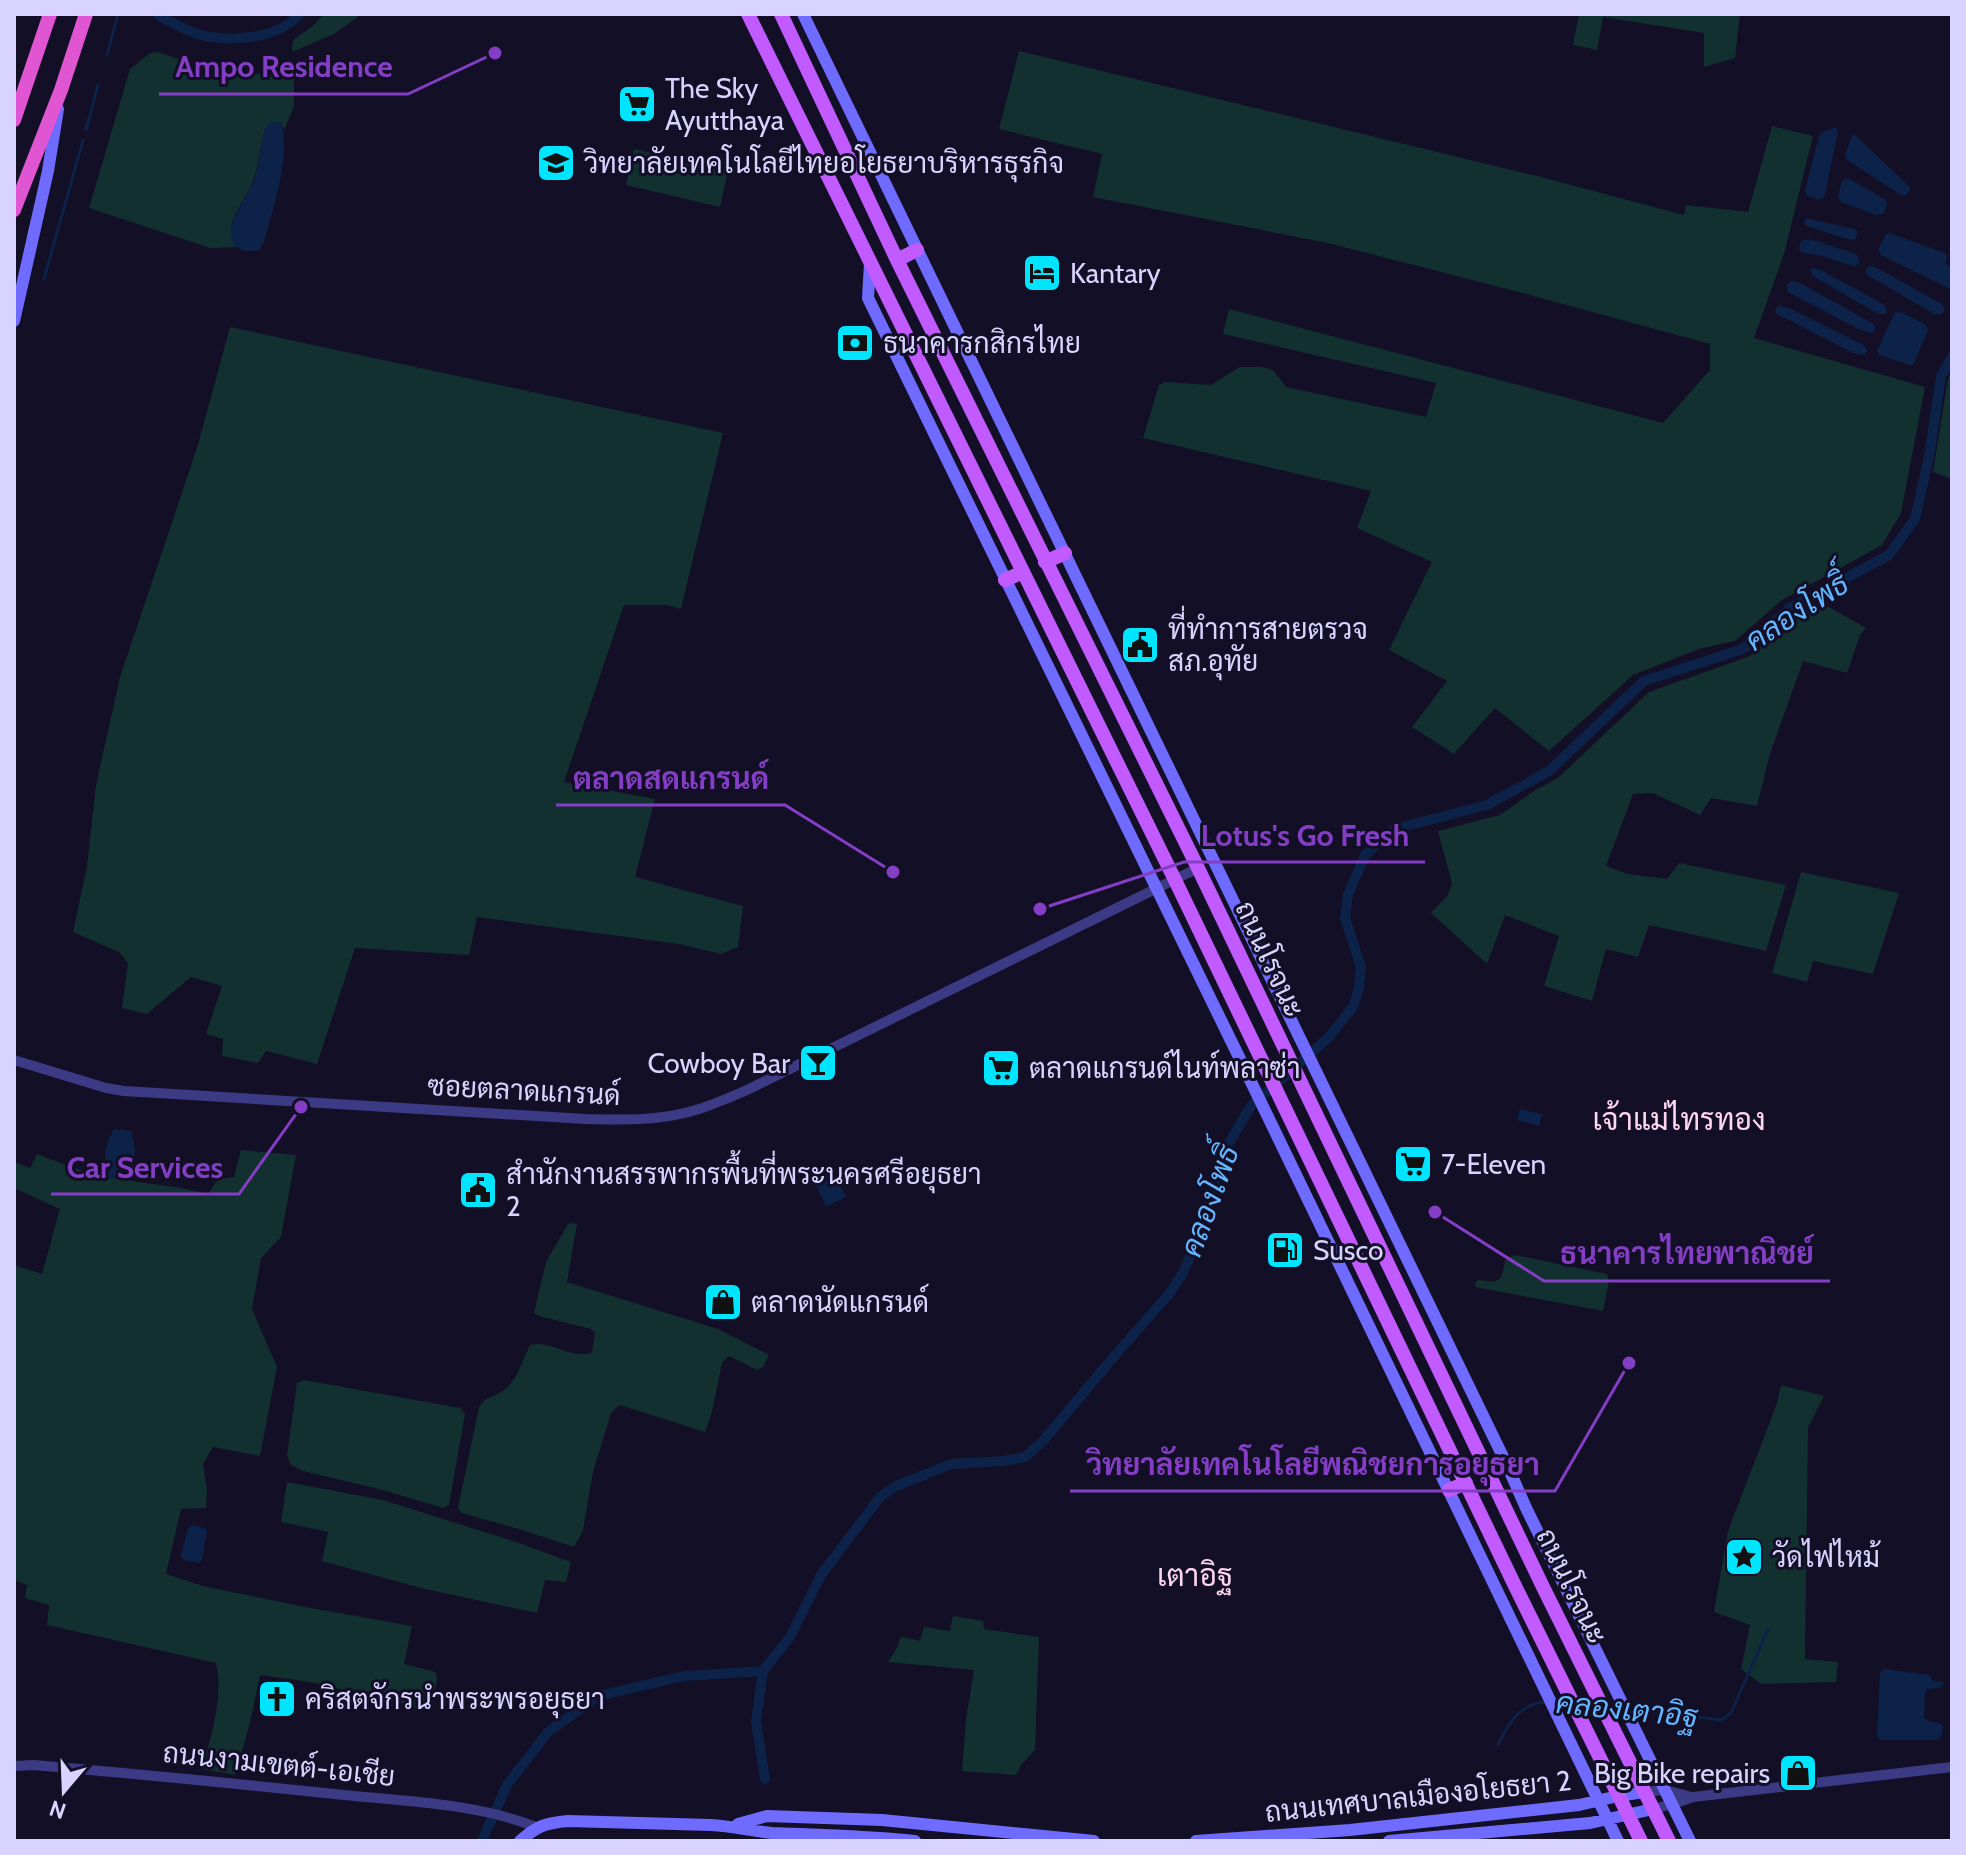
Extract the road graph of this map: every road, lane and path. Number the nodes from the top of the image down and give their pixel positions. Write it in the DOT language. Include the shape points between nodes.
graph roads {
  1 [pos="50,14"];
  2 [pos="86,14"];
  3 [pos="748,14"];
  4 [pos="781,14"];
  5 [pos="803,14"];
  6 [pos="61,90"];
  7 [pos="14,120"];
  8 [pos="14,210"];
  9 [pos="917,250"];
  10 [pos="897,260"];
  11 [pos="870,263"];
  12 [pos="14,321"];
  13 [pos="1065,553"];
  14 [pos="1045,562"];
  15 [pos="1023,572"];
  16 [pos="1005,580"];
  17 [pos="1198,868"];
  18 [pos="1175,880"];
  19 [pos="1156,889"];
  20 [pos="14,1060"];
  21 [pos="1507,1465"];
  22 [pos="1489,1473"];
  23 [pos="1466,1483"];
  24 [pos="1449,1490"];
  25 [pos="14,1766"];
  26 [pos="1952,1767"];
  27 [pos="1665,1790"];
  28 [pos="1644,1792"];
  29 [pos="1618,1796"];
  30 [pos="1692,1797"];
  31 [pos="1599,1801"];
  32 [pos="1673,1804"];
  33 [pos="1653,1809"];
  34 [pos="1627,1814"];
  35 [pos="1606,1819"];
  36 [pos="731,1826"];
  37 [pos="536,1827"];
  38 [pos="520,1841"];
  39 [pos="915,1841"];
  40 [pos="1094,1841"];
  41 [pos="1196,1841"];
  42 [pos="1389,1841"];
  43 [pos="1618,1841"];
  44 [pos="1641,1841"];
  45 [pos="1669,1841"];
  46 [pos="1690,1841"];
  1 -- 7 [label="highway"];
  2 -- 6 [label="highway"];
  3 -- 11 [label="main road, ถนนโรจนะ"];
  4 -- 10 [label="main road, ถนนโรจนะ"];
  5 -- 9 [label="main road, ถนนโรจนะ"];
  6 -- 8 [label="highway"];
  6 -- 12 [label="main road"];
  9 -- 10 [label="main road"];
  9 -- 13 [label="main road, ถนนโรจนะ"];
  10 -- 14 [label="main road, ถนนโรจนะ"];
  11 -- 15 [label="main road, ถนนโรจนะ"];
  11 -- 16 [label="main road, ถนนโรจนะ" via="868,298"];
  13 -- 14 [label="main road"];
  13 -- 21 [label="main road, ถนนโรจนะ"];
  14 -- 17 [label="main road, ถนนโรจนะ"];
  15 -- 16 [label="main road"];
  15 -- 18 [label="main road, ถนนโรจนะ"];
  16 -- 19 [label="main road, ถนนโรจนะ"];
  17 -- 18 [label="street, ซอยตลาดแกรนด์"];
  17 -- 22 [label="main road, ถนนโรจนะ"];
  18 -- 19 [label="street, ซอยตลาดแกรนด์"];
  18 -- 23 [label="main road, ถนนโรจนะ"];
  19 -- 20 [label="street, ซอยตลาดแกรนด์" via="747,1090 670,1116 611,1120 124,1091"];
  19 -- 24 [label="main road, ถนนโรจนะ"];
  21 -- 22 [label="main road"];
  21 -- 27 [label="main road, ถนนโรจนะ"];
  22 -- 28 [label="main road, ถนนโรจนะ"];
  23 -- 24 [label="main road"];
  23 -- 29 [label="main road, ถนนโรจนะ"];
  24 -- 31 [label="main road, ถนนโรจนะ"];
  25 -- 37 [label="street, ถนนงามเขตต์-เอเชีย" via="155,1775 468,1809"];
  26 -- 30 [label="street"];
  27 -- 28 [label="street"];
  27 -- 30 [label="street"];
  27 -- 32 [label="main road, ถนนโรจนะ"];
  28 -- 29 [label="main road, ถนนเทศบาลเมืองอโยธยา 2"];
  28 -- 33 [label="main road, ถนนโรจนะ"];
  29 -- 31 [label="main road, ถนนเทศบาลเมืองอโยธยา 2"];
  29 -- 34 [label="main road, ถนนโรจนะ"];
  30 -- 32 [label="street"];
  31 -- 35 [label="main road, ถนนโรจนะ"];
  31 -- 41 [label="main road, ถนนเทศบาลเมืองอโยธยา 2" via="1350,1830"];
  32 -- 33 [label="street"];
  32 -- 46 [label="main road, ถนนโรจนะ"];
  33 -- 34 [label="main road, ถนนเทศบาลเมืองอโยธยา 2"];
  33 -- 45 [label="main road, ถนนโรจนะ"];
  34 -- 35 [label="main road, ถนนเทศบาลเมืองอโยธยา 2"];
  34 -- 44 [label="main road, ถนนโรจนะ"];
  35 -- 42 [label="main road, ถนนเทศบาลเมืองอโยธยา 2"];
  35 -- 43 [label="main road, ถนนโรจนะ"];
  36 -- 37 [label="main road" via="568,1821"];
  36 -- 39 [label="main road"];
  36 -- 40 [label="main road" via="767,1816 882,1820"];
  37 -- 38 [label="main road"];
}
